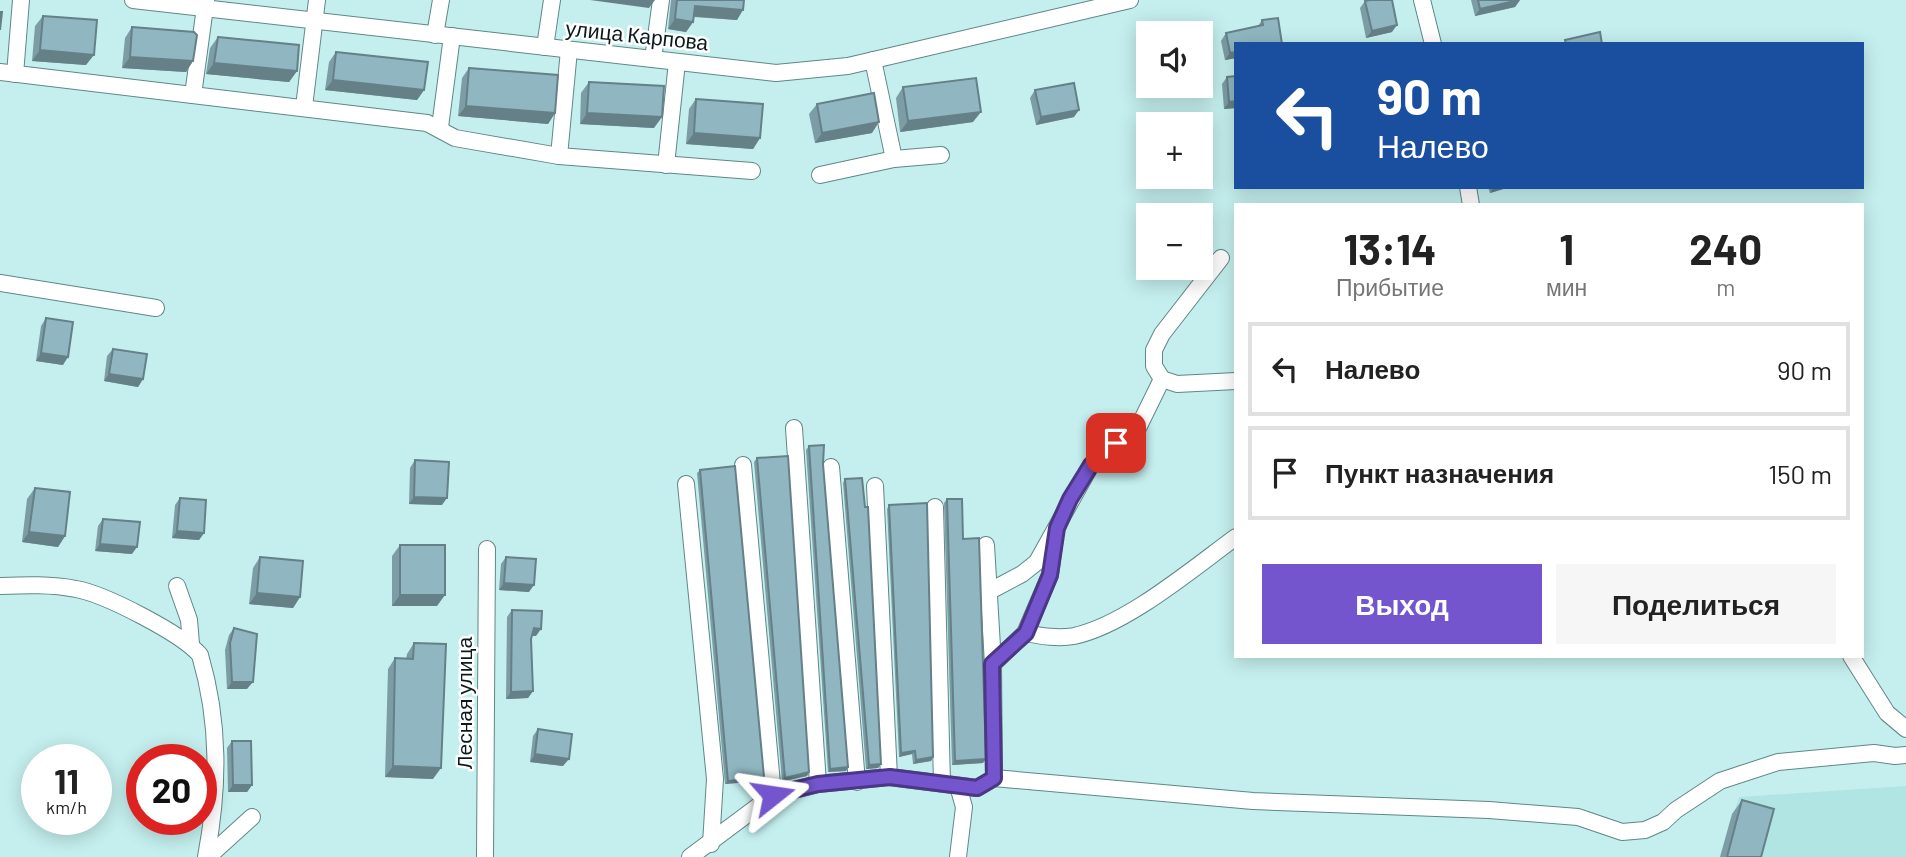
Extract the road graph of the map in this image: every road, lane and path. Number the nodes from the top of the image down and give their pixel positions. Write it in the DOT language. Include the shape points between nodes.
graph roads {
  1 [pos="21,0"];
  2 [pos="133,0"];
  3 [pos="317,0"];
  4 [pos="441,0"];
  5 [pos="552,0"];
  6 [pos="660,0"];
  7 [pos="1130,0"];
  8 [pos="1422,0"];
  9 [pos="206,4"];
  10 [pos="314,21"];
  11 [pos="444,36"];
  12 [pos="1432,42"];
  13 [pos="545,47"];
  14 [pos="569,50"];
  15 [pos="653,59"];
  16 [pos="873,60"];
  17 [pos="677,62"];
  18 [pos="7,73"];
  19 [pos="193,94"];
  20 [pos="304,107"];
  21 [pos="440,127"];
  22 [pos="559,156"];
  23 [pos="941,156"];
  24 [pos="894,159"];
  25 [pos="666,164"];
  26 [pos="752,171"];
  27 [pos="820,176"];
  28 [pos="1221,258"];
  29 [pos="0,283"];
  30 [pos="156,308"];
  31 [pos="1162,379"];
  32 [pos="1234,381"];
  33 [pos="794,428"];
  34 [pos="743,465"];
  35 [pos="831,467"];
  36 [pos="686,484"];
  37 [pos="875,486"];
  38 [pos="935,507"];
  39 [pos="1057,528"];
  40 [pos="1234,538"];
  41 [pos="986,545"];
  42 [pos="486,549"];
  43 [pos="0,586"];
  44 [pos="177,586"];
  45 [pos="988,592"];
  46 [pos="1026,633"];
  47 [pos="191,644"];
  48 [pos="1852,658"];
  49 [pos="992,664"];
  50 [pos="1906,729"];
  51 [pos="1906,755"];
  52 [pos="890,777"];
  53 [pos="994,778"];
  54 [pos="857,782"];
  55 [pos="818,784"];
  56 [pos="950,784"];
  57 [pos="773,795"];
  58 [pos="252,817"];
  59 [pos="710,844"];
  60 [pos="207,857"];
  61 [pos="485,857"];
  62 [pos="690,857"];
  63 [pos="958,857"];
  1 -- 18 [label="street"];
  2 -- 9 [label="street, улица Карпова"];
  3 -- 10 [label="street"];
  4 -- 11 [label="street"];
  5 -- 13 [label="street"];
  6 -- 15 [label="street"];
  7 -- 16 [label="street, улица Карпова"];
  8 -- 12 [label="street"];
  9 -- 10 [label="street, улица Карпова"];
  9 -- 19 [label="street"];
  10 -- 11 [label="street, улица Карпова"];
  10 -- 20 [label="street"];
  11 -- 13 [label="street, улица Карпова"];
  11 -- 21 [label="street"];
  13 -- 14 [label="street, улица Карпова"];
  14 -- 15 [label="street, улица Карпова"];
  14 -- 22 [label="street"];
  15 -- 17 [label="street, улица Карпова"];
  16 -- 17 [label="street, улица Карпова" via="776,73"];
  16 -- 24 [label="street"];
  17 -- 25 [label="street"];
  18 -- 19 [label="street"];
  19 -- 20 [label="street"];
  20 -- 21 [label="street"];
  21 -- 22 [label="street" via="455,138"];
  22 -- 25 [label="street"];
  23 -- 24 [label="street"];
  24 -- 27 [label="street"];
  25 -- 26 [label="street"];
  28 -- 31 [label="street" via="1154,350 1154,366"];
  29 -- 30 [label="street"];
  31 -- 32 [label="street" via="1177,384"];
  31 -- 39 [label="street" via="1139,426 1091,465"];
  33 -- 55 [label="street"];
  34 -- 57 [label="street"];
  35 -- 54 [label="street"];
  36 -- 59 [label="street" via="715,779"];
  37 -- 52 [label="street"];
  38 -- 56 [label="street"];
  39 -- 45 [label="street" via="1037,562"];
  39 -- 46 [label="street" via="1050,575"];
  40 -- 46 [label="street" via="1103,627 1048,638"];
  41 -- 45 [label="street"];
  42 -- 61 [label="street, Лесная улица"];
  43 -- 47 [label="street" via="79,589"];
  44 -- 47 [label="street"];
  45 -- 49 [label="street"];
  46 -- 49 [label="street"];
  47 -- 60 [label="street" via="207,678 218,755"];
  48 -- 50 [label="street" via="1887,713"];
  49 -- 53 [label="street"];
  51 -- 53 [label="street" via="1874,752 1778,762 1720,781 1663,822 1645,830 1622,832 1578,817 1253,801"];
  52 -- 54 [label="street"];
  52 -- 56 [label="street"];
  53 -- 56 [label="street" via="977,788"];
  54 -- 55 [label="street"];
  55 -- 57 [label="street"];
  56 -- 63 [label="street" via="964,807"];
  57 -- 59 [label="street"];
  58 -- 60 [label="street"];
  59 -- 62 [label="street"];
}
